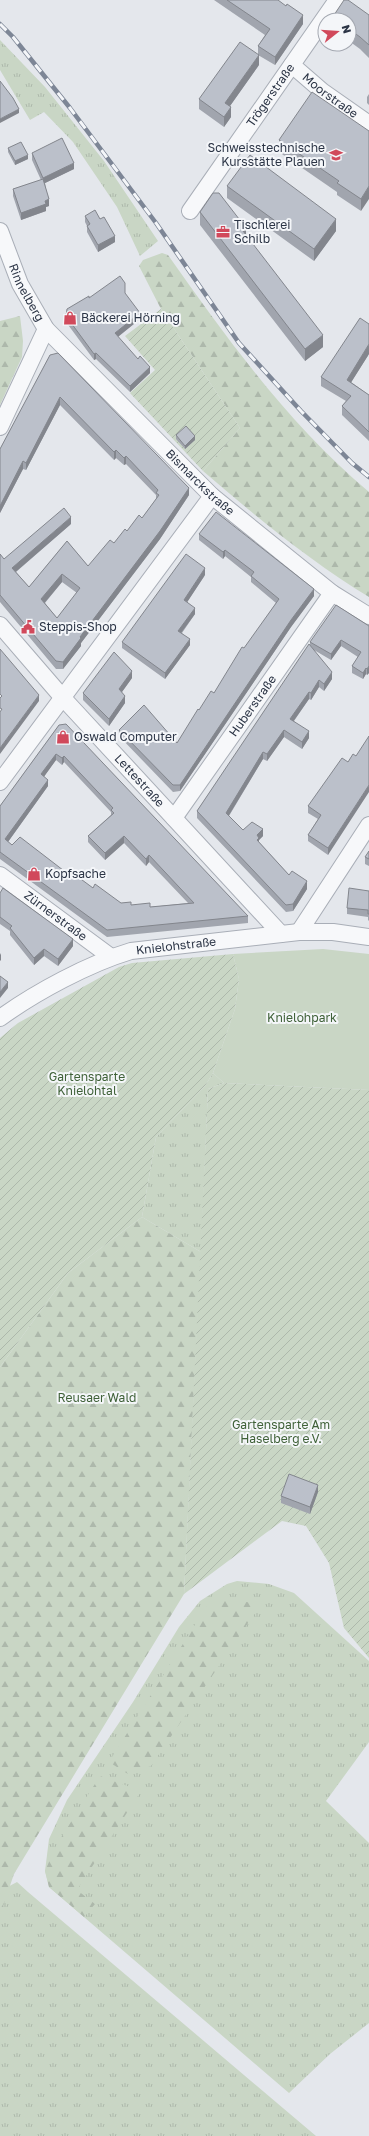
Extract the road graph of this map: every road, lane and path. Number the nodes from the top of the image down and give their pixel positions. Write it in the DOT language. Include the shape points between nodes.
graph roads {
  1 [pos="337,0"];
  2 [pos="292,65"];
  3 [pos="369,124"];
  4 [pos="190,211"];
  5 [pos="0,231"];
  6 [pos="46,330"];
  7 [pos="0,427"];
  8 [pos="212,496"];
  9 [pos="332,593"];
  10 [pos="369,616"];
  11 [pos="0,625"];
  12 [pos="63,698"];
  13 [pos="0,782"];
  14 [pos="174,818"];
  15 [pos="369,825"];
  16 [pos="0,875"];
  17 [pos="299,932"];
  18 [pos="281,934"];
  19 [pos="369,937"];
  20 [pos="111,957"];
  21 [pos="0,1018"];
  1 -- 2 [label="street, Trögerstraße"];
  2 -- 3 [label="street, Moorstraße" via="322,91"];
  2 -- 4 [label="street, Trögerstraße"];
  5 -- 6 [label="street, Rinnelberg" via="20,284"];
  6 -- 7 [label="street"];
  6 -- 8 [label="street, Bismarckstraße"];
  8 -- 9 [label="street, Bismarckstraße"];
  8 -- 12 [label="street"];
  9 -- 10 [label="street, Bismarckstraße"];
  9 -- 14 [label="street, Huberstraße"];
  11 -- 12 [label="street, Lettestraße"];
  12 -- 13 [label="street"];
  12 -- 14 [label="street, Lettestraße"];
  14 -- 18 [label="street, Lettestraße"];
  15 -- 17 [label="street"];
  16 -- 20 [label="street, Zürnerstraße"];
  17 -- 18 [label="street, Knielohstraße"];
  17 -- 19 [label="street, Knielohstraße" via="333,932"];
  18 -- 20 [label="street, Knielohstraße" via="131,951"];
  20 -- 21 [label="street, Knielohstraße" via="73,975"];
}
